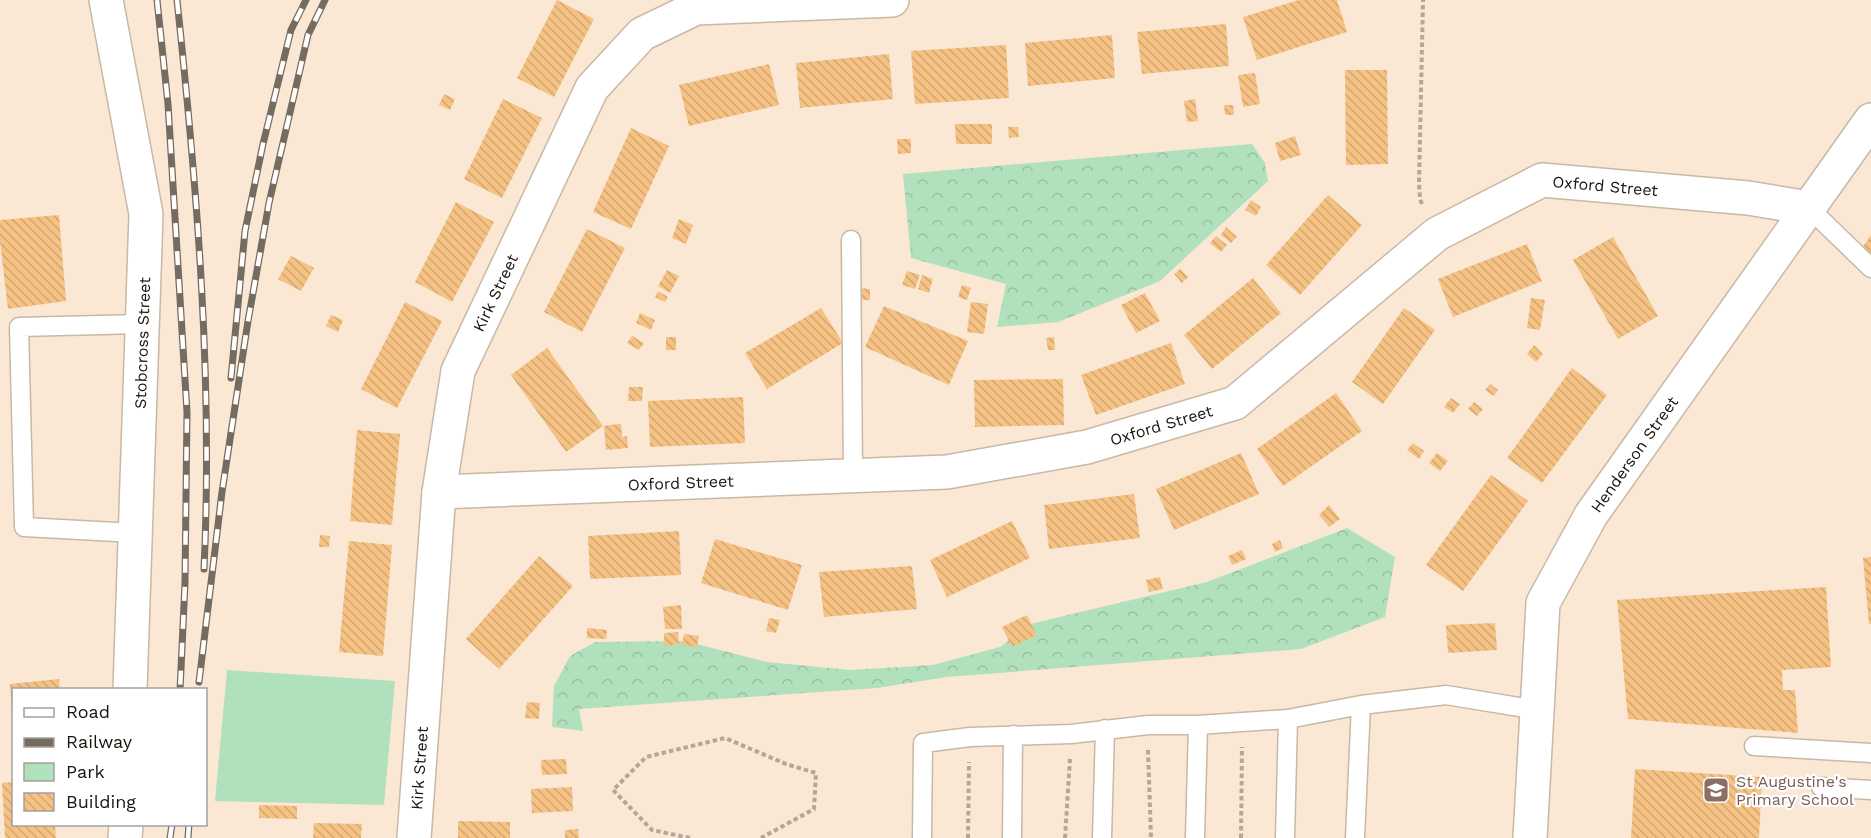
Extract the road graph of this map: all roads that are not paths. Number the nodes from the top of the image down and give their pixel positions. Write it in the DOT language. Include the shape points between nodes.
graph roads {
  1 [pos="106,0"];
  2 [pos="892,0"];
  3 [pos="1871,120"];
  4 [pos="1809,208"];
  5 [pos="850,240"];
  6 [pos="1871,268"];
  7 [pos="142,324"];
  8 [pos="853,475"];
  9 [pos="440,492"];
  10 [pos="135,533"];
  11 [pos="130,688"];
  12 [pos="1361,705"];
  13 [pos="1538,710"];
  14 [pos="1288,719"];
  15 [pos="1198,725"];
  16 [pos="1105,729"];
  17 [pos="1013,735"];
  18 [pos="1754,746"];
  19 [pos="1871,753"];
  20 [pos="1821,788"];
  21 [pos="1871,790"];
  22 [pos="414,838"];
  23 [pos="922,838"];
  24 [pos="1012,838"];
  25 [pos="1102,838"];
  26 [pos="1195,838"];
  27 [pos="1285,838"];
  28 [pos="1355,838"];
  29 [pos="1530,838"];
  1 -- 7 [label="street, Stobcross Street" via="146,214"];
  2 -- 9 [label="street, Kirk Street" via="696,8 642,34 592,88 458,371"];
  3 -- 4 [label="street, Henderson Street"];
  4 -- 6 [label="lane"];
  4 -- 8 [label="street, Oxford Street" via="1748,198 1542,180 1437,234 1235,403 1087,447 946,472"];
  4 -- 13 [label="street, Henderson Street" via="1591,515 1559,573 1543,603"];
  5 -- 8 [label="lane"];
  7 -- 10 [label="street, Stobcross Street"];
  7 -- 10 [label="lane" via="19,327 24,527"];
  8 -- 9 [label="street, Oxford Street"];
  9 -- 22 [label="street, Kirk Street"];
  10 -- 11 [label="street, Stobcross Street"];
  12 -- 13 [label="lane" via="1446,695"];
  12 -- 14 [label="lane"];
  12 -- 28 [label="lane"];
  13 -- 29 [label="street, Henderson Street"];
  14 -- 15 [label="lane"];
  14 -- 27 [label="lane"];
  15 -- 16 [label="lane"];
  15 -- 26 [label="lane"];
  16 -- 17 [label="lane"];
  16 -- 25 [label="lane"];
  17 -- 23 [label="lane" via="923,743"];
  17 -- 24 [label="lane"];
  18 -- 19 [label="lane"];
  20 -- 21 [label="lane"];
}
